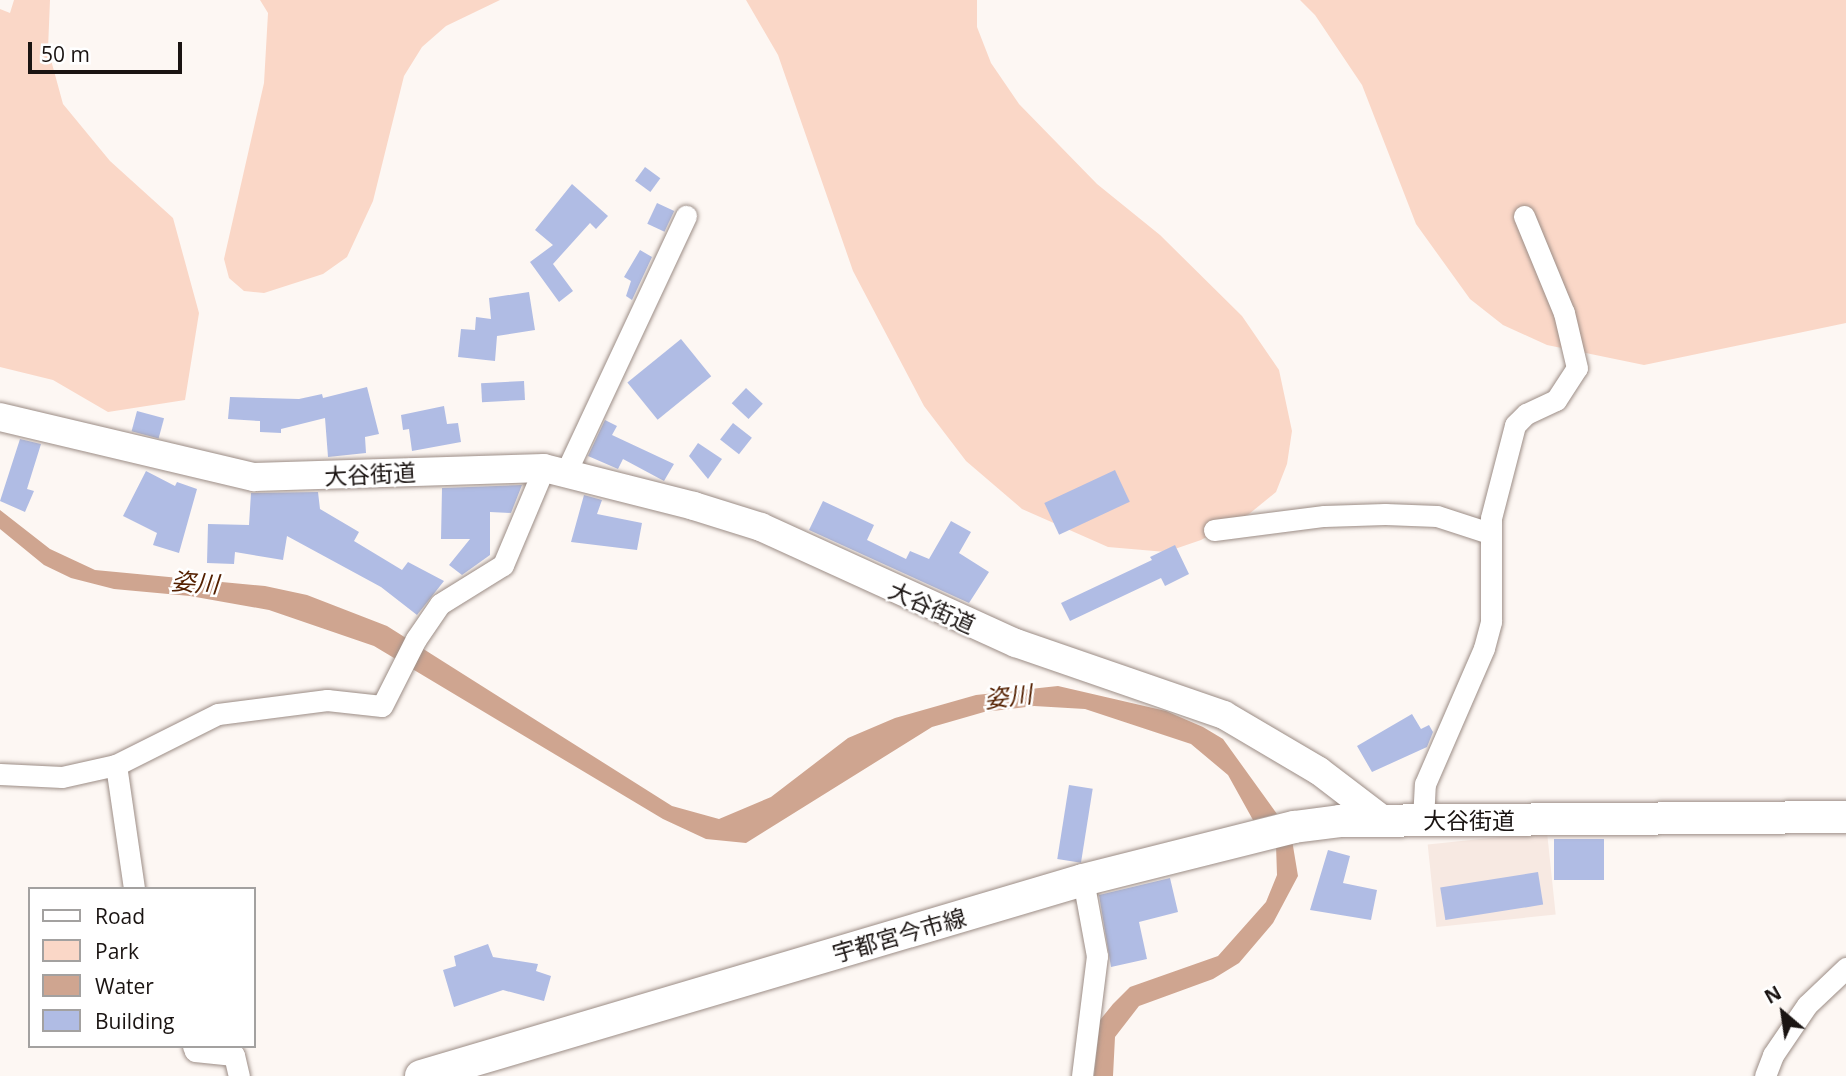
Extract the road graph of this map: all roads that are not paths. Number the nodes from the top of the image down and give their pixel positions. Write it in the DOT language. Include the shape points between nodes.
graph roads {
  1 [pos="686,216"];
  2 [pos="1524,216"];
  3 [pos="0,417"];
  4 [pos="555,470"];
  5 [pos="1214,530"];
  6 [pos="1489,533"];
  7 [pos="116,765"];
  8 [pos="0,775"];
  9 [pos="1846,817"];
  10 [pos="1383,820"];
  11 [pos="1423,820"];
  12 [pos="1083,880"];
  13 [pos="134,887"];
  14 [pos="1846,968"];
  15 [pos="194,1048"];
  16 [pos="239,1076"];
  17 [pos="421,1076"];
  18 [pos="1082,1076"];
  19 [pos="1765,1076"];
  1 -- 4 [label="street"];
  2 -- 6 [label="street" via="1564,313 1577,368 1556,400 1515,425"];
  3 -- 4 [label="main road, 大谷街道" via="254,477"];
  4 -- 7 [label="street" via="503,565 440,604 416,639 382,706 327,699 218,714"];
  4 -- 10 [label="main road, 大谷街道" via="761,527 1016,643 1224,715 1319,771"];
  5 -- 6 [label="street" via="1324,516 1385,514 1437,516"];
  6 -- 11 [label="street" via="1491,621 1484,648 1425,784"];
  7 -- 8 [label="street" via="62,777"];
  7 -- 13 [label="street"];
  9 -- 11 [label="main road, 大谷街道"];
  10 -- 11 [label="main road, 大谷街道"];
  10 -- 12 [label="main road, 宇都宮今市線" via="1294,827"];
  12 -- 17 [label="main road, 宇都宮今市線"];
  12 -- 18 [label="street" via="1097,956"];
  14 -- 19 [label="street" via="1807,1005 1773,1055"];
  15 -- 16 [label="street" via="195,1052 234,1055"];
}
